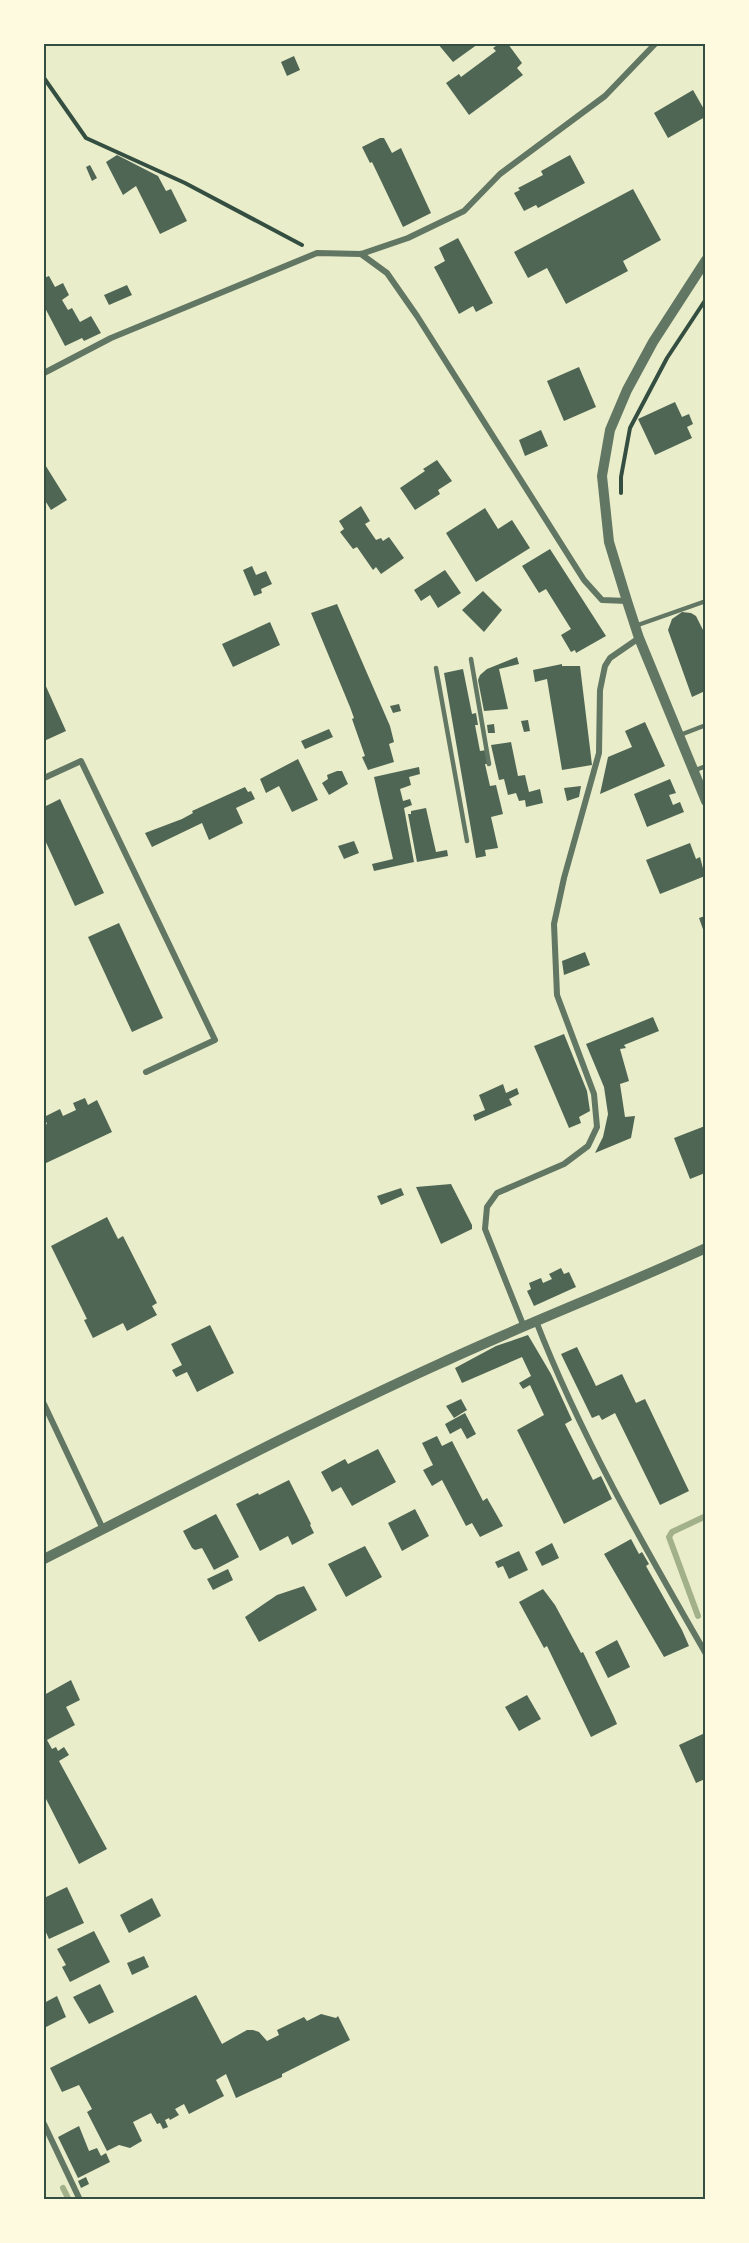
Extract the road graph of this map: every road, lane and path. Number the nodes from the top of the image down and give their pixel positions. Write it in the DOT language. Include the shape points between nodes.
graph roads {
  1 [pos="655,44"];
  2 [pos="44,78"];
  3 [pos="317,253"];
  4 [pos="361,254"];
  5 [pos="705,260"];
  6 [pos="705,299"];
  7 [pos="44,373"];
  8 [pos="621,498"];
  9 [pos="627,601"];
  10 [pos="705,601"];
  11 [pos="635,626"];
  12 [pos="639,638"];
  13 [pos="471,659"];
  14 [pos="436,668"];
  15 [pos="705,725"];
  16 [pos="679,736"];
  17 [pos="489,764"];
  18 [pos="705,766"];
  19 [pos="693,771"];
  20 [pos="44,778"];
  21 [pos="705,801"];
  22 [pos="467,842"];
  23 [pos="146,1072"];
  24 [pos="705,1248"];
  25 [pos="536,1321"];
  26 [pos="524,1327"];
  27 [pos="44,1404"];
  28 [pos="103,1529"];
  29 [pos="44,1560"];
  30 [pos="705,1654"];
  31 [pos="44,2124"];
  32 [pos="80,2199"];
  1 -- 4 [label="street" via="605,96 500,174 464,211 408,238"];
  2 -- 3 [label="path" via="86,138 185,183"];
  3 -- 4 [label="street"];
  3 -- 7 [label="street" via="111,338"];
  4 -- 9 [label="street" via="387,273 417,316 584,580 602,600"];
  5 -- 9 [label="street" via="653,342 610,430 602,476 609,542"];
  6 -- 8 [label="path" via="667,358 630,428"];
  9 -- 11 [label="street"];
  10 -- 11 [label="lane"];
  11 -- 12 [label="street"];
  12 -- 16 [label="street"];
  12 -- 26 [label="street" via="605,666 600,690 599,753 554,924 557,994 594,1094 597,1127 588,1146 564,1164 497,1193 486,1207 484,1229"];
  13 -- 17 [label="lane"];
  14 -- 22 [label="lane"];
  15 -- 16 [label="lane"];
  16 -- 19 [label="street"];
  18 -- 19 [label="lane"];
  19 -- 21 [label="street"];
  20 -- 23 [label="street" via="81,761 215,1040"];
  24 -- 25 [label="street"];
  25 -- 26 [label="street"];
  25 -- 30 [label="street" via="554,1367 631,1521"];
  26 -- 28 [label="street" via="367,1397"];
  27 -- 28 [label="street"];
  28 -- 29 [label="street"];
  31 -- 32 [label="street"];
}
